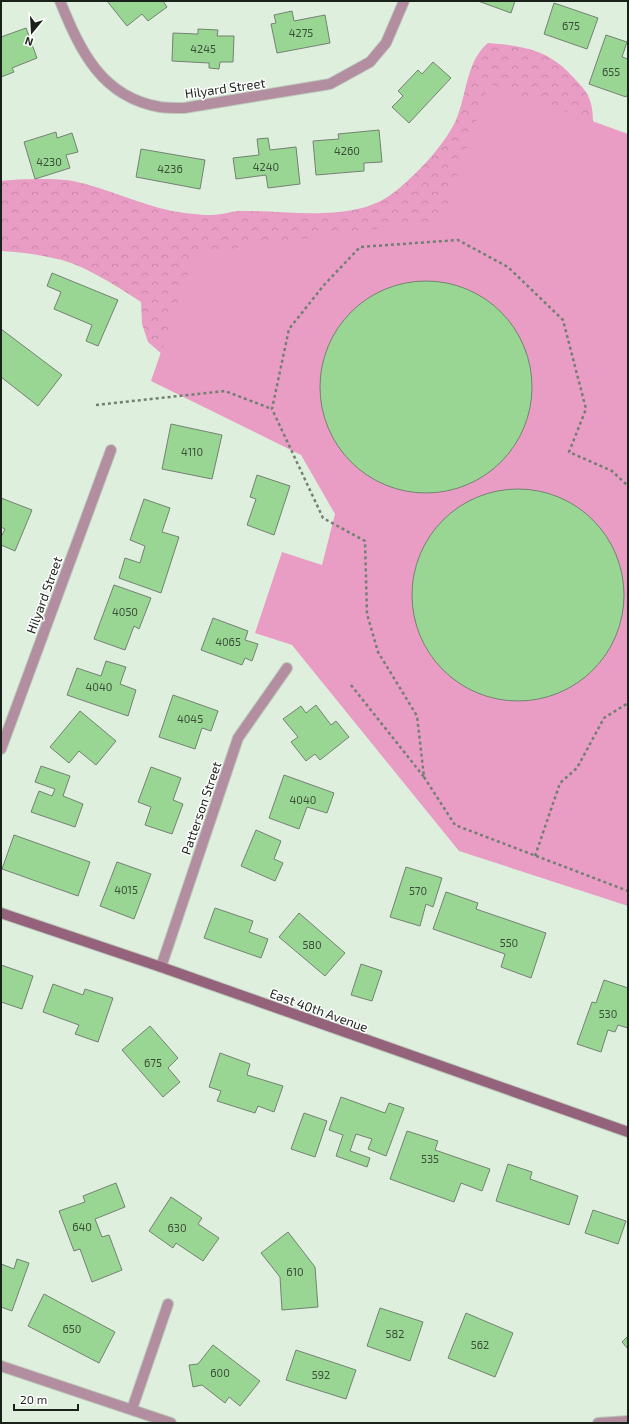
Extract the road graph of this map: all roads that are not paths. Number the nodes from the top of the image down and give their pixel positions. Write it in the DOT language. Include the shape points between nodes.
graph roads {
  1 [pos="60,1"];
  2 [pos="404,1"];
  3 [pos="111,450"];
  4 [pos="287,668"];
  5 [pos="1,749"];
  6 [pos="1,913"];
  7 [pos="161,967"];
  8 [pos="628,1132"];
  9 [pos="168,1304"];
  10 [pos="1,1366"];
  11 [pos="132,1409"];
  12 [pos="628,1421"];
  13 [pos="171,1423"];
  14 [pos="598,1423"];
  1 -- 2 [label="street, Hilyard Street" via="77,42 91,65 112,86 135,100 160,107 184,108 330,84 370,62 386,43"];
  3 -- 5 [label="street, Hilyard Street"];
  4 -- 7 [label="street, Patterson Street" via="238,738"];
  6 -- 7 [label="street, East 40th Avenue"];
  7 -- 8 [label="street, East 40th Avenue"];
  9 -- 11 [label="street"];
  10 -- 11 [label="street"];
  11 -- 13 [label="street"];
  12 -- 14 [label="street"];
}
